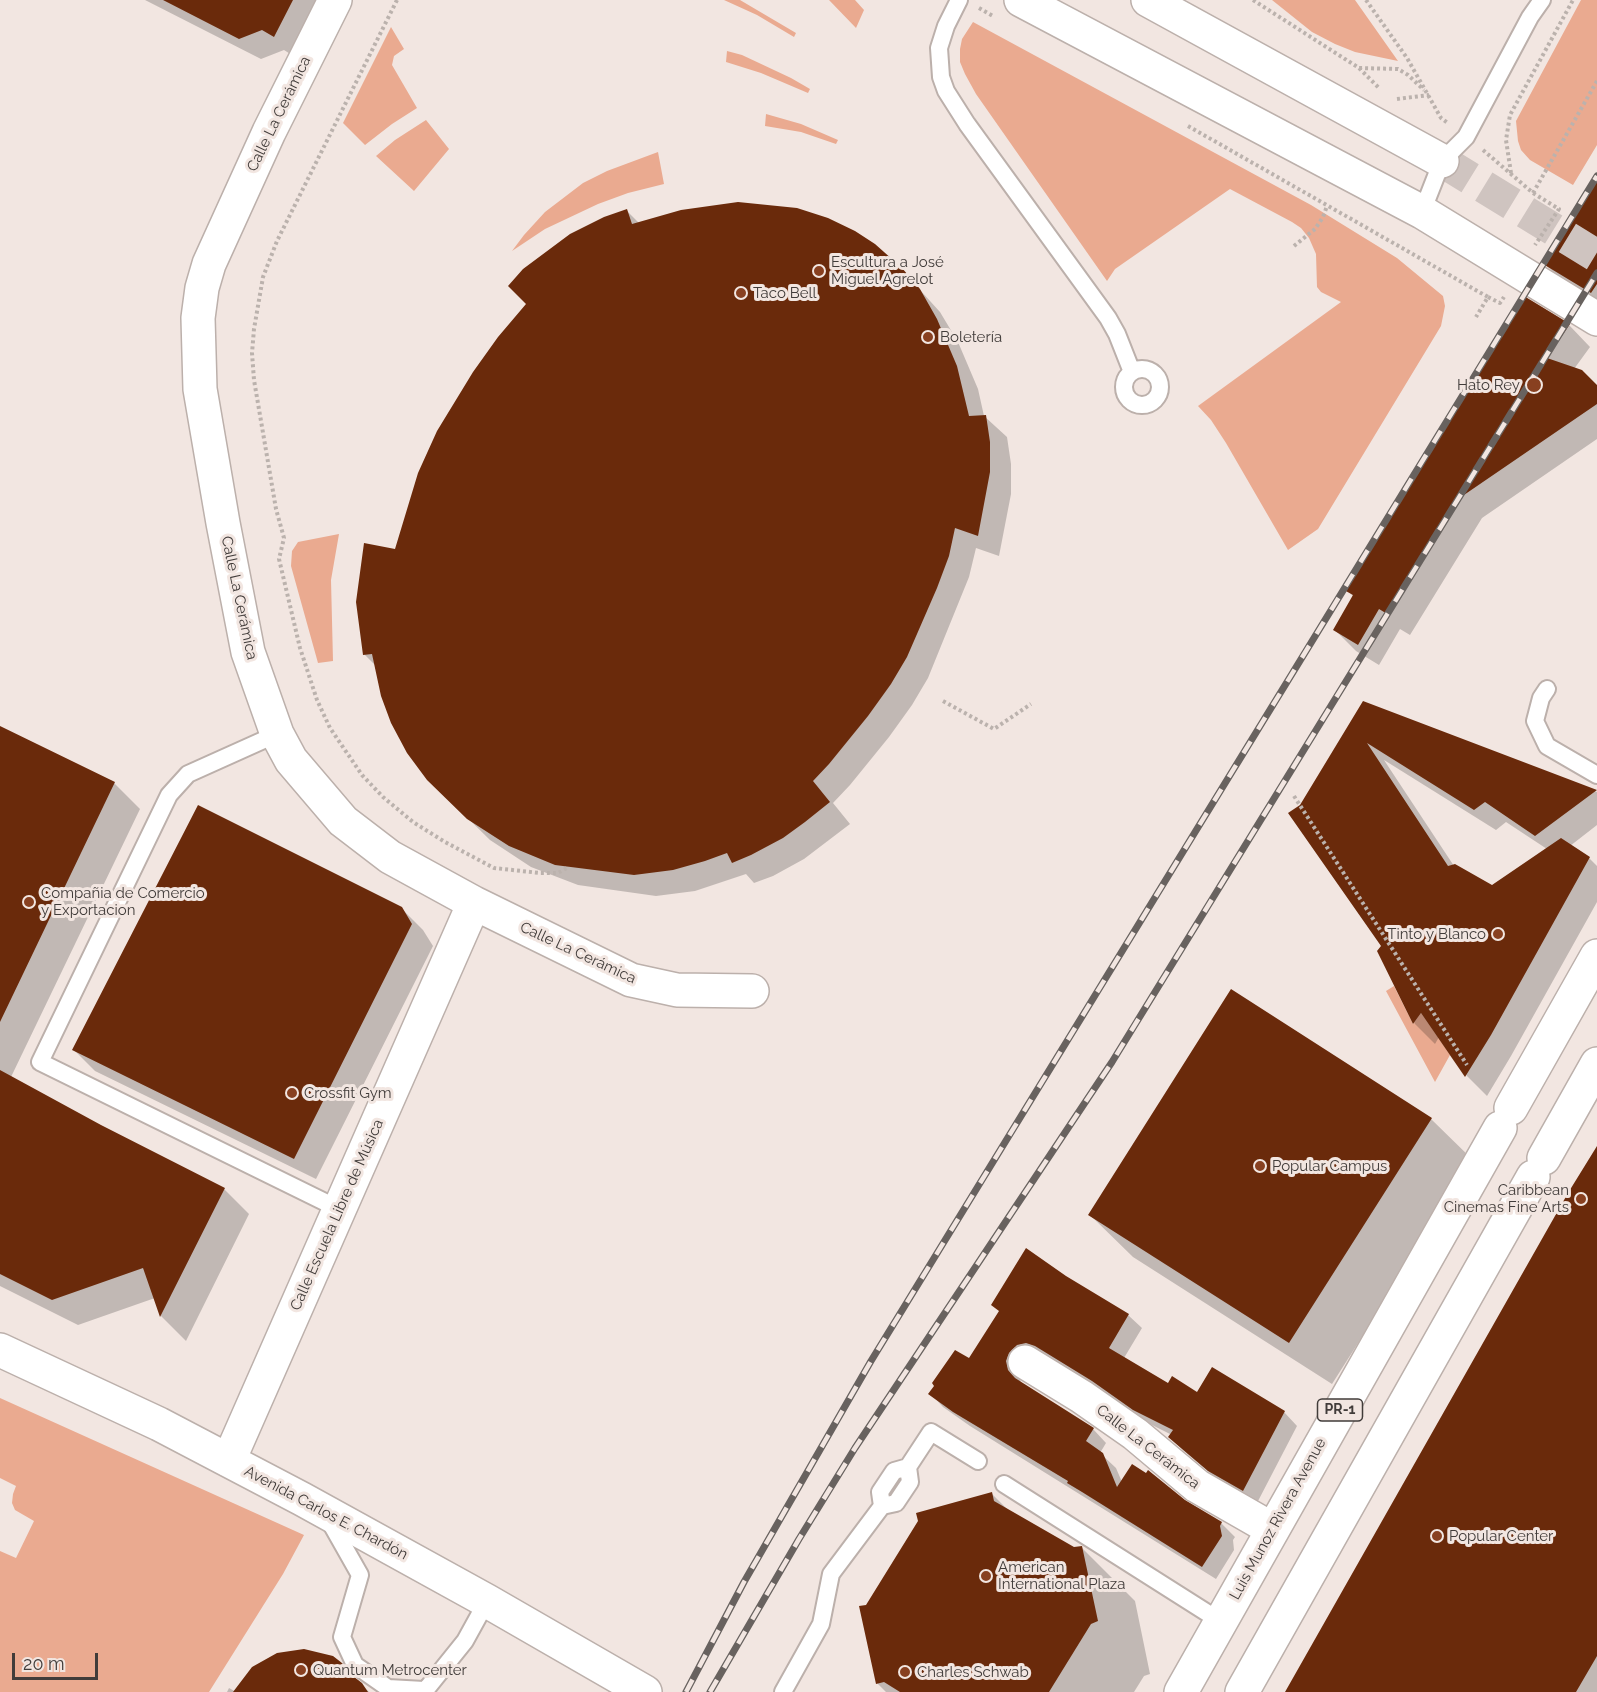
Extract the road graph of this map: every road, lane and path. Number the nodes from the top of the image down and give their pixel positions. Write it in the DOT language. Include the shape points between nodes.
graph roads {
  1 [pos="335,0"];
  2 [pos="397,0"];
  3 [pos="958,0"];
  4 [pos="1148,0"];
  5 [pos="1253,0"];
  6 [pos="1542,0"];
  7 [pos="1573,0"];
  8 [pos="975,6"];
  9 [pos="1009,9"];
  10 [pos="1359,68"];
  11 [pos="1597,81"];
  12 [pos="1383,91"];
  13 [pos="1390,96"];
  14 [pos="1183,123"];
  15 [pos="1443,161"];
  16 [pos="1511,174"];
  17 [pos="1533,193"];
  18 [pos="1327,206"];
  19 [pos="1422,212"];
  20 [pos="1294,246"];
  21 [pos="1476,317"];
  22 [pos="1597,319"];
  23 [pos="1132,372"];
  24 [pos="1547,689"];
  25 [pos="943,701"];
  26 [pos="1031,704"];
  27 [pos="277,734"];
  28 [pos="1597,775"];
  29 [pos="1294,796"];
  30 [pos="569,867"];
  31 [pos="474,903"];
  32 [pos="1597,956"];
  33 [pos="752,991"];
  34 [pos="1597,1064"];
  35 [pos="1467,1065"];
  36 [pos="339,1209"];
  37 [pos="0,1350"];
  38 [pos="1025,1362"];
  39 [pos="229,1460"];
  40 [pos="978,1461"];
  41 [pos="1004,1484"];
  42 [pos="322,1509"];
  43 [pos="1272,1529"];
  44 [pos="487,1601"];
  45 [pos="1220,1621"];
  46 [pos="424,1691"];
  47 [pos="645,1692"];
  48 [pos="783,1692"];
  49 [pos="1180,1692"];
  50 [pos="1242,1692"];
  1 -- 27 [label="street, Calle La Cerámica" via="209,264 198,318 200,389 223,523 248,652"];
  2 -- 30 [label="path" via="277,242 261,288 252,353 284,538 279,559 317,700 330,728 362,775 413,822 494,868 558,873"];
  3 -- 23 [label="lane" via="939,48 946,91 1108,318"];
  4 -- 15 [label="street"];
  5 -- 10 [label="path"];
  6 -- 15 [label="lane" via="1466,137"];
  7 -- 16 [label="path" via="1510,115 1506,140"];
  8 -- 9 [label="path"];
  9 -- 19 [label="street"];
  10 -- 12 [label="path"];
  10 -- 13 [label="path" via="1398,69 1429,95 1403,100"];
  11 -- 17 [label="path"];
  14 -- 18 [label="path"];
  15 -- 19 [label="lane"];
  18 -- 20 [label="path" via="1315,230"];
  18 -- 21 [label="path" via="1488,297"];
  19 -- 22 [label="street"];
  24 -- 28 [label="lane" via="1534,721 1546,746"];
  25 -- 26 [label="path" via="994,729"];
  27 -- 31 [label="street, Calle La Cerámica" via="291,760 343,821 390,857"];
  27 -- 36 [label="lane" via="188,774 169,795 40,1062"];
  29 -- 35 [label="path"];
  31 -- 33 [label="street, Calle La Cerámica" via="631,980 676,990"];
  31 -- 36 [label="street, Calle Escuela Libre de Música"];
  32 -- 43 [label="street, Luis Munoz Rivera Avenue / PR-1"];
  34 -- 50 [label="street"];
  36 -- 39 [label="street, Calle Escuela Libre de Música"];
  37 -- 39 [label="street, Avenida Carlos E. Chardón"];
  38 -- 43 [label="street, Calle La Cerámica" via="1135,1434 1197,1486"];
  39 -- 42 [label="street, Avenida Carlos E. Chardón"];
  40 -- 48 [label="lane" via="931,1432 908,1467 894,1472 880,1492 882,1506 831,1574 821,1623"];
  41 -- 45 [label="lane"];
  42 -- 44 [label="street, Avenida Carlos E. Chardón"];
  42 -- 46 [label="lane" via="360,1575 342,1637 355,1665 388,1688"];
  43 -- 45 [label="street, Luis Munoz Rivera Avenue / PR-1"];
  44 -- 46 [label="lane" via="465,1641"];
  44 -- 47 [label="street, Avenida Carlos E. Chardón"];
  45 -- 49 [label="street, Luis Munoz Rivera Avenue / PR-1"];
}
